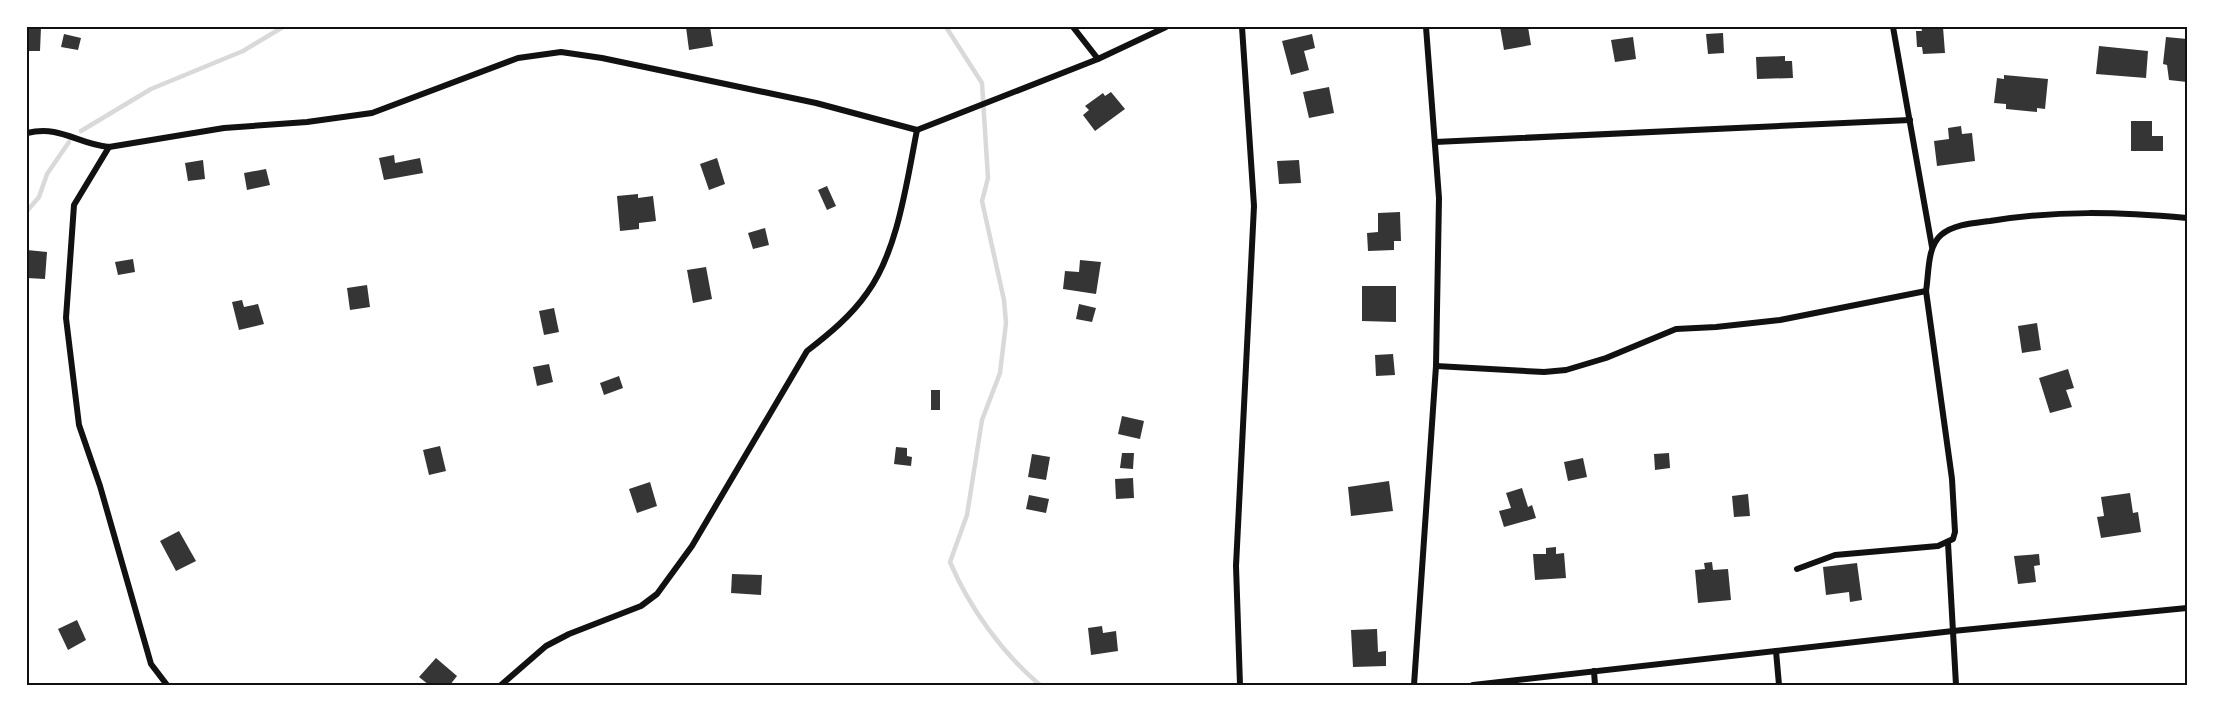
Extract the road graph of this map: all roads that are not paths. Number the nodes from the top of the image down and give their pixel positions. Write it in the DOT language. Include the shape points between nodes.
graph roads {
  1 [pos="1073,27"];
  2 [pos="1166,27"];
  3 [pos="1242,27"];
  4 [pos="1426,27"];
  5 [pos="1893,27"];
  6 [pos="1098,59"];
  7 [pos="1910,120"];
  8 [pos="916,130"];
  9 [pos="27,134"];
  10 [pos="1435,142"];
  11 [pos="109,147"];
  12 [pos="2187,218"];
  13 [pos="1932,247"];
  14 [pos="1926,291"];
  15 [pos="1436,366"];
  16 [pos="1948,543"];
  17 [pos="1797,568"];
  18 [pos="2187,608"];
  19 [pos="1953,631"];
  20 [pos="1776,651"];
  21 [pos="1594,671"];
  22 [pos="167,685"];
  23 [pos="501,685"];
  24 [pos="1240,685"];
  25 [pos="1414,685"];
  26 [pos="1473,685"];
  27 [pos="1595,685"];
  28 [pos="1779,685"];
  29 [pos="1956,685"];
  1 -- 6 [label="street"];
  2 -- 6 [label="street"];
  3 -- 24 [label="street" via="1254,206 1236,566"];
  4 -- 10 [label="street"];
  5 -- 7 [label="street"];
  6 -- 8 [label="street"];
  7 -- 10 [label="street"];
  7 -- 13 [label="street"];
  8 -- 11 [label="street" via="816,103 561,52 518,58 372,113 224,128"];
  8 -- 23 [label="street" via="903,207 868,292 834,330 807,351 692,546 664,585 641,606 546,646"];
  9 -- 11 [label="street" via="47,129"];
  10 -- 15 [label="street" via="1439,198"];
  11 -- 22 [label="street" via="74,205 66,318 80,424 151,664"];
  12 -- 13 [label="street" via="2122,212 2040,213 1950,229"];
  13 -- 14 [label="street"];
  14 -- 15 [label="street" via="1780,320 1676,329 1566,370"];
  14 -- 16 [label="street" via="1952,479 1955,532"];
  15 -- 25 [label="street"];
  16 -- 17 [label="street" via="1835,555"];
  16 -- 19 [label="street"];
  18 -- 19 [label="street"];
  19 -- 20 [label="street"];
  19 -- 29 [label="street"];
  20 -- 21 [label="street"];
  20 -- 28 [label="street"];
  21 -- 26 [label="street"];
  21 -- 27 [label="street"];
}
